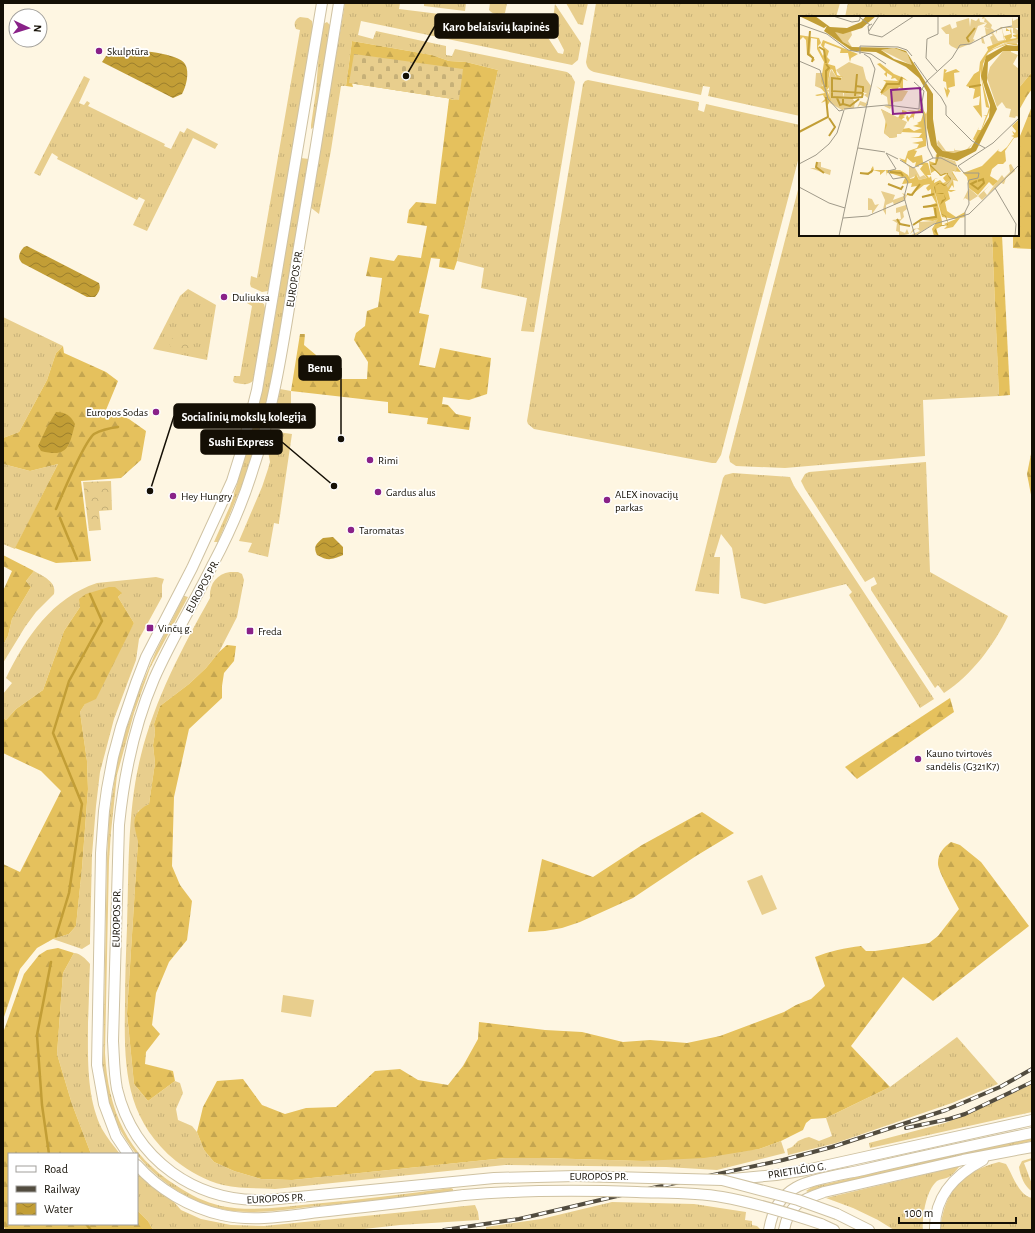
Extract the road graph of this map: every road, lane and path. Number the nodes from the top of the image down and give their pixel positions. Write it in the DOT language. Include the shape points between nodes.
graph roads {
  1 [pos="322,3"];
  2 [pos="340,3"];
  3 [pos="320,16"];
  4 [pos="337,19"];
  5 [pos="301,126"];
  6 [pos="317,138"];
  7 [pos="1032,1120"];
  8 [pos="1032,1134"];
  9 [pos="1032,1147"];
  10 [pos="127,1153"];
  11 [pos="992,1155"];
  12 [pos="138,1166"];
  13 [pos="722,1180"];
  14 [pos="769,1230"];
  15 [pos="784,1230"];
  16 [pos="834,1230"];
  17 [pos="869,1230"];
  18 [pos="935,1230"];
  1 -- 3 [label="main road, EUROPOS PR."];
  2 -- 4 [label="main road, EUROPOS PR."];
  3 -- 4 [label="main road"];
  3 -- 5 [label="main road, EUROPOS PR."];
  4 -- 6 [label="main road, EUROPOS PR."];
  5 -- 6 [label="main road" via="310,137"];
  5 -- 10 [label="main road, EUROPOS PR." via="257,390 242,450 232,481 202,547 138,677 121,728 107,789 101,853 97,1065 108,1116 116,1136"];
  6 -- 13 [label="main road, EUROPOS PR., bridge" via="280,360 267,423 254,468 225,540 155,679 138,725 122,792 113,1041 117,1089 130,1124 147,1150 180,1178 209,1193 241,1200 268,1200 494,1178 576,1176"];
  7 -- 13 [label="main road, PRIETILČIO G." via="798,1171"];
  8 -- 14 [label="main road" via="896,1162 796,1187 780,1200 774,1210"];
  9 -- 11 [label="main road"];
  11 -- 15 [label="main road" via="832,1190 807,1198 798,1202 786,1220"];
  11 -- 18 [label="main road" via="967,1169 947,1189 938,1206"];
  12 -- 16 [label="main road, EUROPOS PR., bridge" via="156,1183 191,1205 223,1215 240,1217 259,1218 519,1191 679,1193 760,1204"];
  13 -- 17 [label="main road, EUROPOS PR., bridge" via="798,1200 837,1214"];
}
